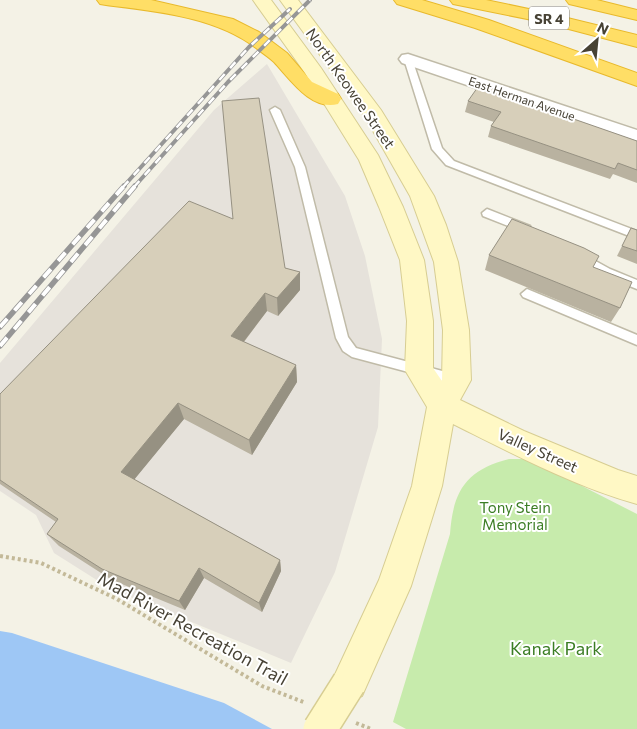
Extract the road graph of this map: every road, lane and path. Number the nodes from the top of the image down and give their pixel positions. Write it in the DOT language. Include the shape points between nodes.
graph roads {
  1 [pos="106,0"];
  2 [pos="262,0"];
  3 [pos="289,0"];
  4 [pos="403,0"];
  5 [pos="459,0"];
  6 [pos="574,0"];
  7 [pos="637,16"];
  8 [pos="637,40"];
  9 [pos="408,58"];
  10 [pos="637,80"];
  11 [pos="331,99"];
  12 [pos="275,110"];
  13 [pos="637,137"];
  14 [pos="487,214"];
  15 [pos="541,235"];
  16 [pos="637,235"];
  17 [pos="574,253"];
  18 [pos="637,285"];
  19 [pos="527,294"];
  20 [pos="637,340"];
  21 [pos="419,370"];
  22 [pos="450,392"];
  23 [pos="637,490"];
  24 [pos="0,556"];
  25 [pos="327,718"];
  26 [pos="371,729"];
  1 -- 11 [label="highway" via="189,12 226,23 252,36 280,57 305,86"];
  2 -- 11 [label="main road, North Keowee Street"];
  3 -- 22 [label="main road, North Keowee Street" via="383,129 422,196 434,225 446,262 456,330"];
  4 -- 10 [label="highway" via="482,24"];
  5 -- 8 [label="highway, SR 4"];
  6 -- 7 [label="highway, SR 4"];
  9 -- 13 [label="street, East Herman Avenue"];
  9 -- 16 [label="lane" via="437,149 450,163"];
  11 -- 21 [label="main road, North Keowee Street" via="370,160 412,260 420,321"];
  12 -- 21 [label="lane" via="300,167 342,338 352,352"];
  14 -- 15 [label="lane"];
  17 -- 18 [label="lane"];
  19 -- 20 [label="lane"];
  21 -- 22 [label="main road"];
  22 -- 23 [label="main road, Valley Street" via="522,444 615,484"];
  22 -- 25 [label="main road, North Keowee Street, bridge" via="427,486 394,586 350,683"];
  24 -- 25 [label="path, Mad River Recreation Trail" via="41,563 117,599 262,686"];
  25 -- 26 [label="path, Mad River Recreation Trail"];
}
